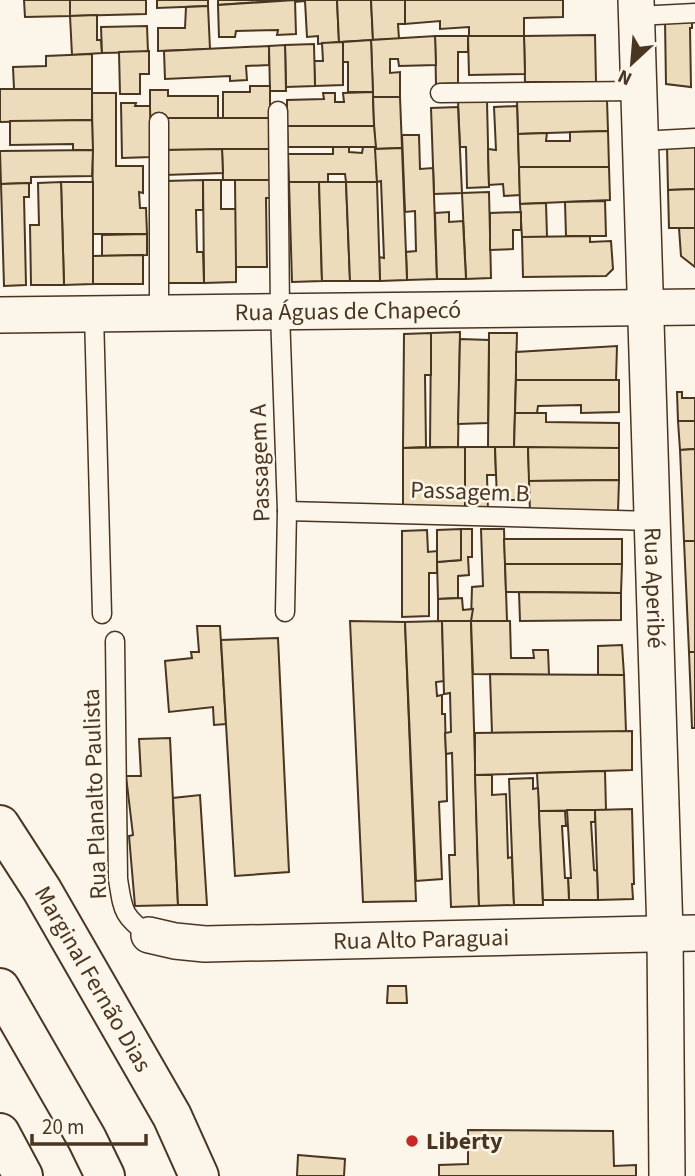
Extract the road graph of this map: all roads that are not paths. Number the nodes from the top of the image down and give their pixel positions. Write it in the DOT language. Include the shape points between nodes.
graph roads {
  1 [pos="636,8"];
  2 [pos="695,13"];
  3 [pos="639,90"];
  4 [pos="440,93"];
  5 [pos="278,111"];
  6 [pos="159,122"];
  7 [pos="695,138"];
  8 [pos="640,141"];
  9 [pos="695,307"];
  10 [pos="646,308"];
  11 [pos="280,313"];
  12 [pos="94,314"];
  13 [pos="159,314"];
  14 [pos="0,315"];
  15 [pos="287,511"];
  16 [pos="652,521"];
  17 [pos="285,612"];
  18 [pos="102,614"];
  19 [pos="115,641"];
  20 [pos="0,825"];
  21 [pos="680,933"];
  22 [pos="149,935"];
  23 [pos="0,989"];
  24 [pos="0,1133"];
  25 [pos="23,1176"];
  26 [pos="105,1176"];
  27 [pos="199,1176"];
  28 [pos="667,1176"];
  1 -- 2 [label="lane"];
  1 -- 3 [label="street, Rua Aperibé"];
  3 -- 4 [label="lane"];
  3 -- 8 [label="street, Rua Aperibé"];
  5 -- 11 [label="lane, Passagem A"];
  6 -- 13 [label="lane"];
  7 -- 8 [label="lane"];
  8 -- 10 [label="street, Rua Aperibé"];
  9 -- 10 [label="street, Rua Águas de Chapecó"];
  10 -- 11 [label="street, Rua Águas de Chapecó"];
  10 -- 16 [label="street, Rua Aperibé"];
  11 -- 13 [label="street, Rua Águas de Chapecó"];
  11 -- 15 [label="lane, Passagem A"];
  12 -- 13 [label="street, Rua Águas de Chapecó"];
  12 -- 14 [label="street, Rua Águas de Chapecó"];
  12 -- 18 [label="lane"];
  15 -- 16 [label="lane, Passagem B"];
  15 -- 17 [label="lane, Passagem A"];
  16 -- 21 [label="street, Rua Aperibé"];
  19 -- 22 [label="lane, Rua Planalto Paulista" via="118,879 122,908"];
  20 -- 27 [label="highway, Marginal Fernão Dias" via="172,1116"];
  21 -- 22 [label="street, Rua Alto Paraguai" via="205,944"];
  21 -- 28 [label="street, Rua Aperibé"];
  23 -- 26 [label="highway"];
  24 -- 25 [label="highway"];
}
